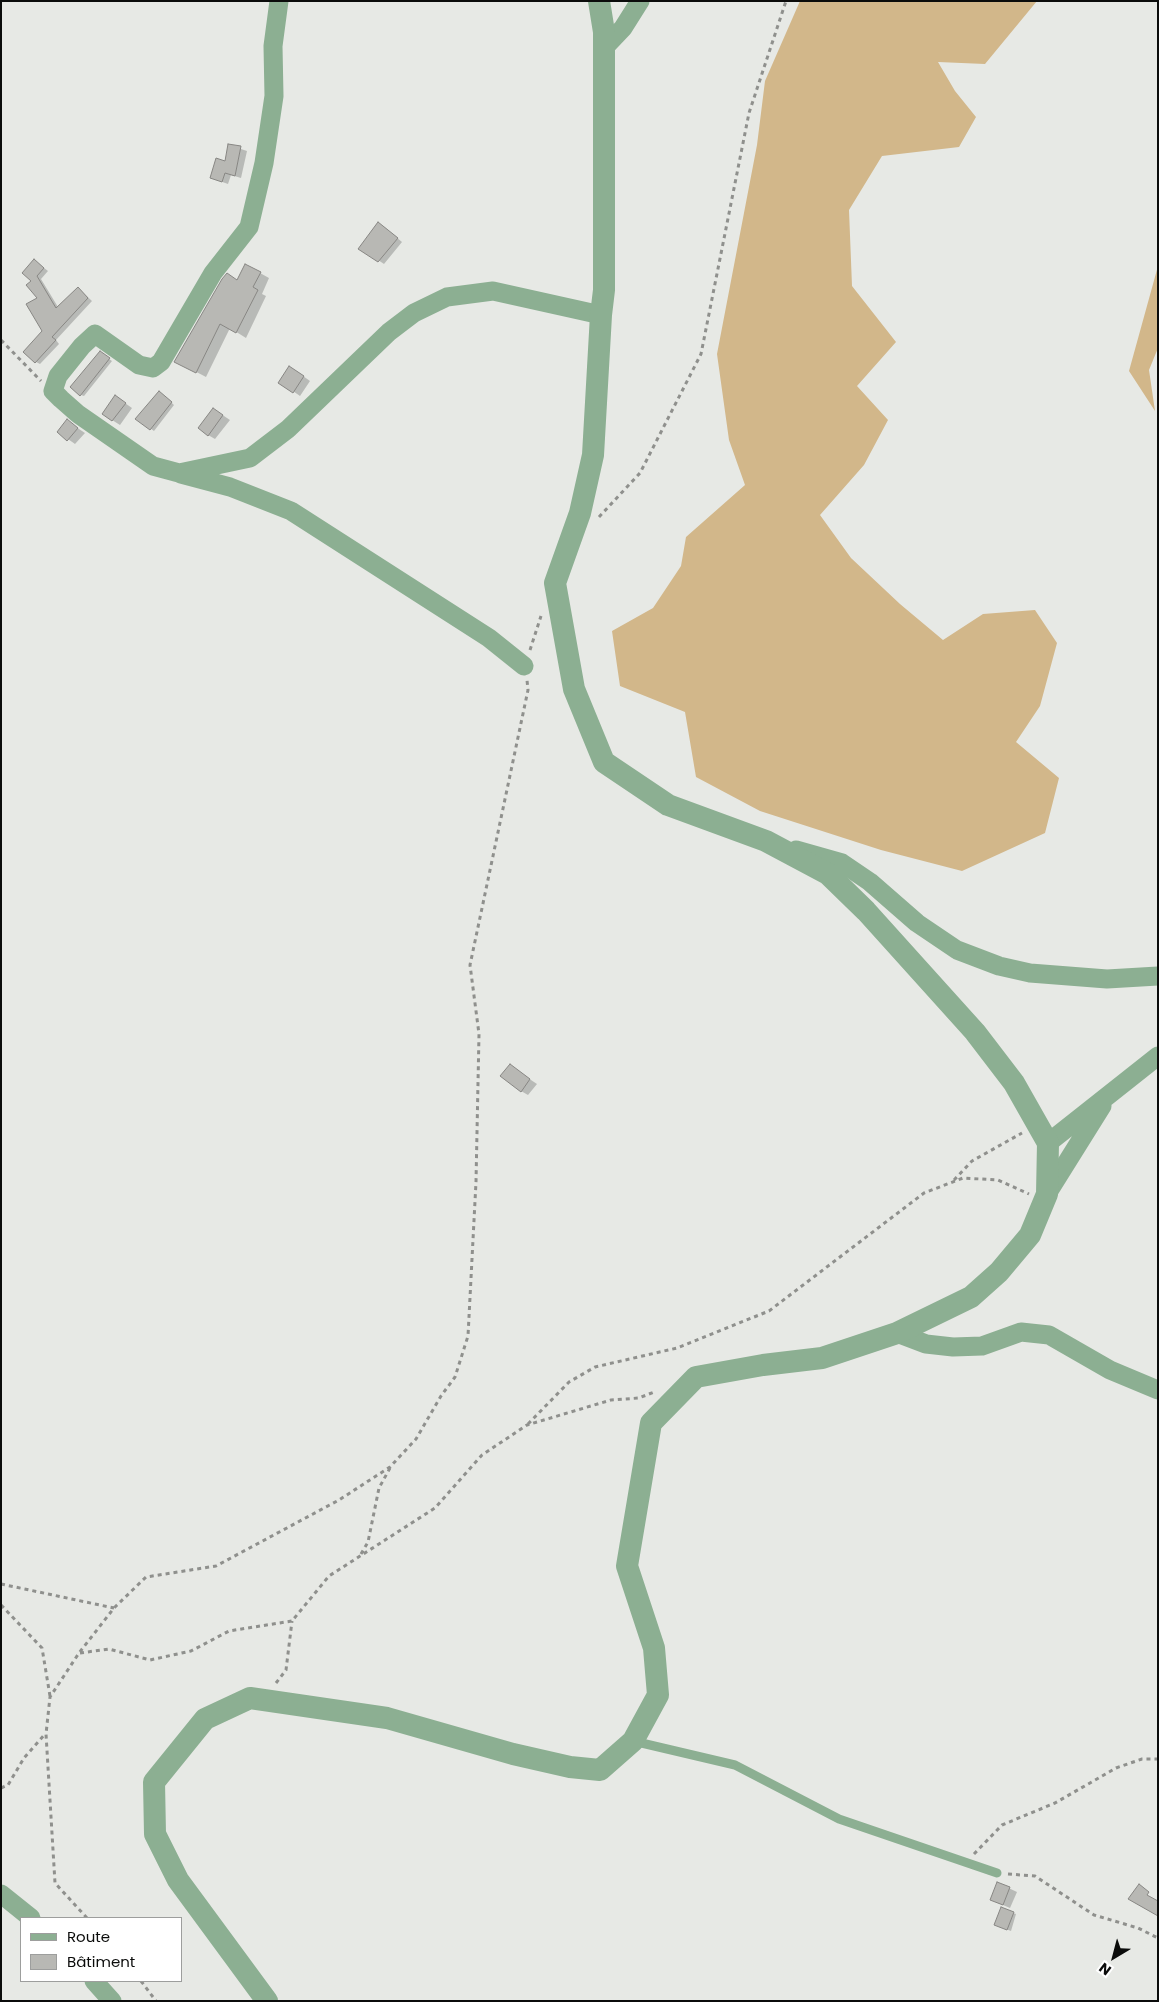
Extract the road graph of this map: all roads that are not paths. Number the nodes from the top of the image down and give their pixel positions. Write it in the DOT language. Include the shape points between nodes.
graph roads {
  1 [pos="280,1"];
  2 [pos="599,1"];
  3 [pos="640,1"];
  4 [pos="604,48"];
  5 [pos="601,315"];
  6 [pos="179,473"];
  7 [pos="524,666"];
  8 [pos="766,840"];
  9 [pos="1158,976"];
  10 [pos="1158,1056"];
  11 [pos="1110,1093"];
  12 [pos="1043,1133"];
  13 [pos="1046,1194"];
  14 [pos="897,1332"];
  15 [pos="1158,1390"];
  16 [pos="633,1741"];
  17 [pos="997,1873"];
  18 [pos="1,1894"];
  19 [pos="29,1917"];
  20 [pos="95,1982"];
  21 [pos="112,2001"];
  22 [pos="267,2001"];
  1 -- 6 [label="street" via="273,46 274,96 264,163 249,227 213,273 160,362 153,368 139,365 95,334 58,376 53,391 78,414 153,466"];
  2 -- 4 [label="street"];
  3 -- 4 [label="street" via="623,28"];
  4 -- 5 [label="street" via="604,290"];
  5 -- 6 [label="street" via="493,292 447,297 414,313 389,332 288,429 250,458"];
  5 -- 8 [label="street" via="593,455 580,513 555,583 574,689 604,762 668,805"];
  6 -- 7 [label="street" via="230,487 291,511 489,638"];
  8 -- 9 [label="street" via="842,864 957,950 999,966 1030,973 1107,979"];
  8 -- 12 [label="street" via="828,874 866,911 974,1032 1014,1083"];
  10 -- 11 [label="street"];
  11 -- 12 [label="street"];
  11 -- 13 [label="street"];
  12 -- 13 [label="street"];
  13 -- 14 [label="street" via="1030,1235 999,1272 971,1297"];
  14 -- 15 [label="street" via="926,1344 954,1347 982,1346 1021,1332 1049,1334 1110,1370"];
  14 -- 16 [label="street" via="822,1358 696,1377 651,1423 627,1566 654,1648 658,1695"];
  16 -- 17 [label="lane" via="735,1765 839,1819"];
  16 -- 22 [label="street" via="600,1770 513,1754 387,1718 250,1698 205,1719 154,1782 155,1834 178,1880"];
  18 -- 19 [label="street"];
  20 -- 21 [label="street"];
}
